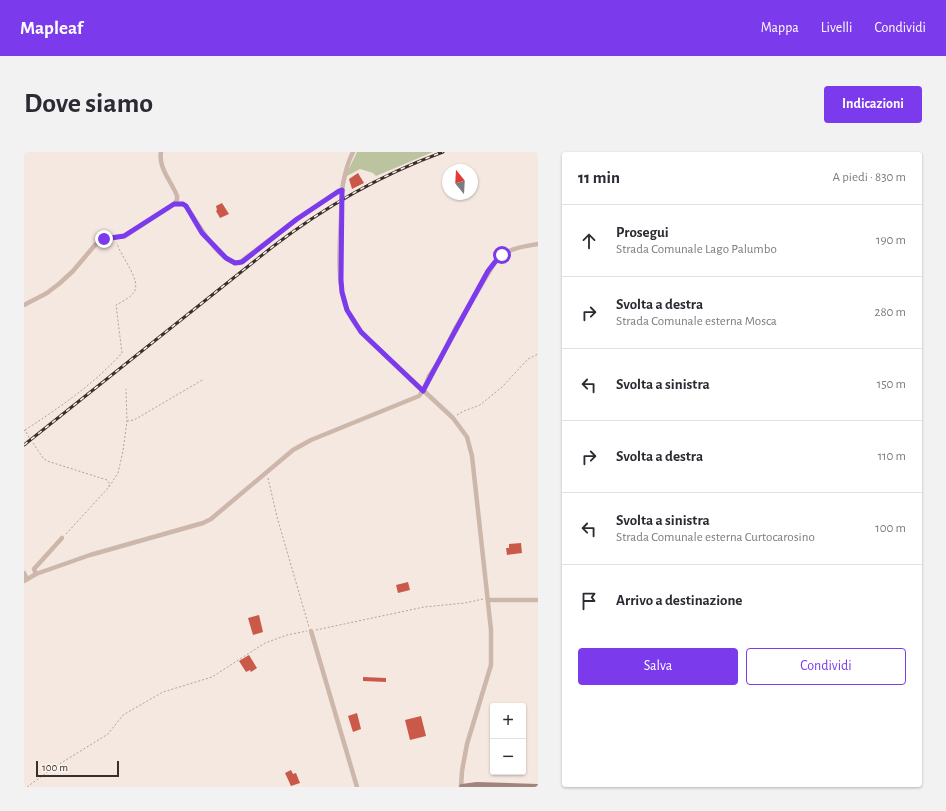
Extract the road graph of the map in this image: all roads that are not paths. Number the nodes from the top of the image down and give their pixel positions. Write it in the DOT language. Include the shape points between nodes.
graph roads {
  1 [pos="161,152"];
  2 [pos="353,152"];
  3 [pos="342,190"];
  4 [pos="174,204"];
  5 [pos="538,244"];
  6 [pos="24,305"];
  7 [pos="423,391"];
  8 [pos="62,538"];
  9 [pos="24,573"];
  10 [pos="36,574"];
  11 [pos="26,580"];
  12 [pos="488,600"];
  13 [pos="538,600"];
  14 [pos="311,631"];
  15 [pos="357,787"];
  16 [pos="462,787"];
  17 [pos="538,787"];
  1 -- 4 [label="street" via="163,167 177,196"];
  2 -- 3 [label="street"];
  3 -- 4 [label="street" via="297,219 239,263 231,262 211,243 186,206"];
  3 -- 7 [label="street" via="341,280 347,310 361,332"];
  4 -- 6 [label="street" via="129,234 104,239 95,244 60,283"];
  5 -- 7 [label="street" via="513,249 495,262 455,329"];
  7 -- 10 [label="street" via="418,396 311,440 293,450 203,523 112,548"];
  7 -- 12 [label="street" via="453,418 467,437 472,456"];
  8 -- 10 [label="street" via="34,568"];
  9 -- 11 [label="street"];
  10 -- 11 [label="street"];
  12 -- 13 [label="street"];
  12 -- 16 [label="street" via="492,630 491,665 467,744"];
  14 -- 15 [label="street"];
  16 -- 17 [label="main road"];
}
